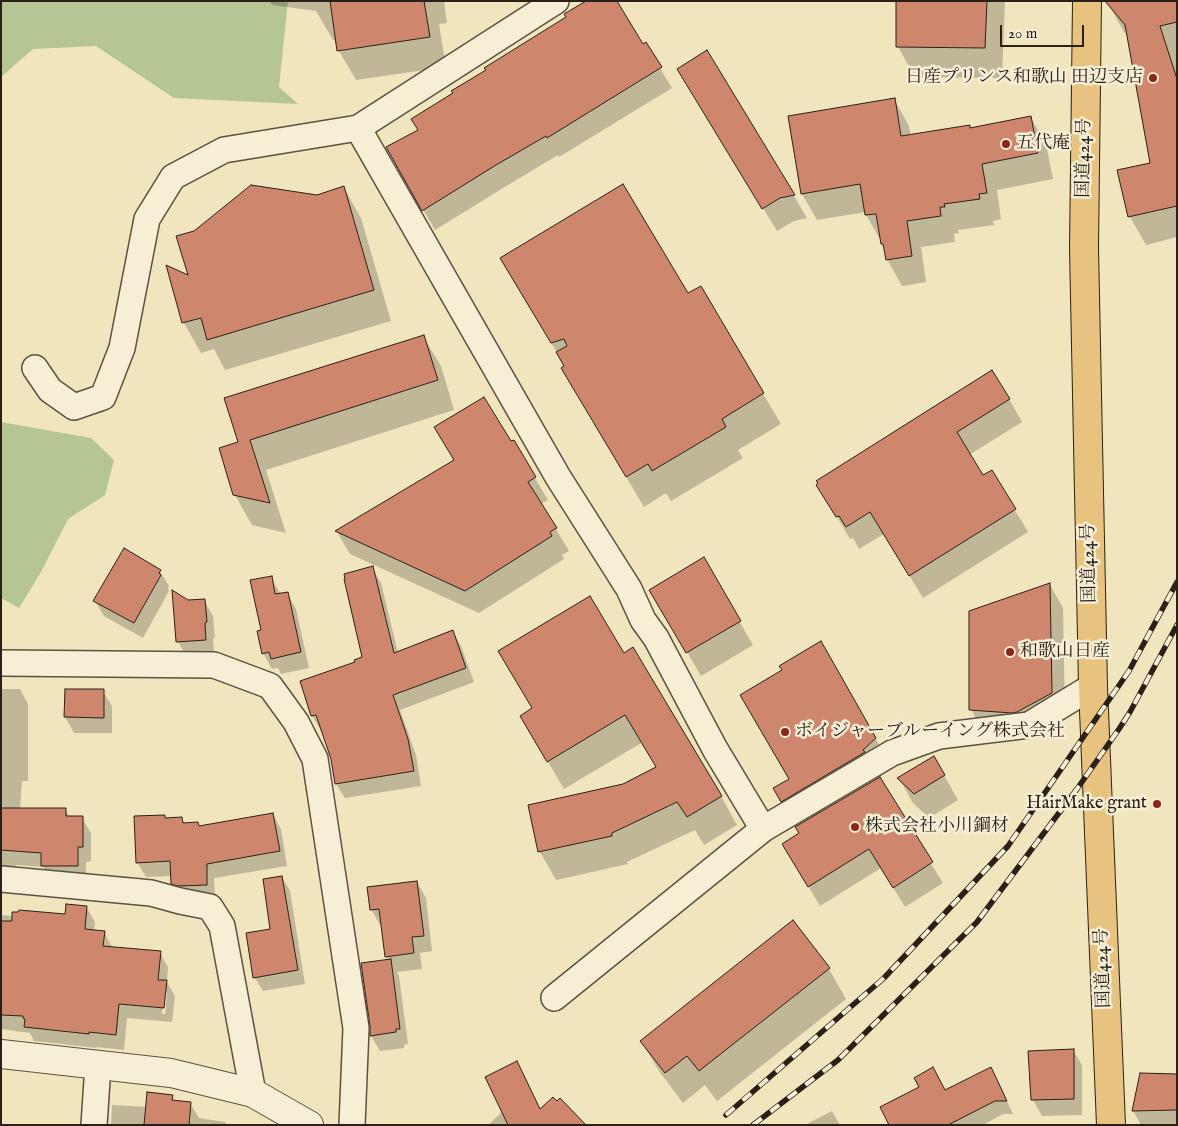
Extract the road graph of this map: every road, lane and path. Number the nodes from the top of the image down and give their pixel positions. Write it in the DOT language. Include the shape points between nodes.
graph roads {
  1 [pos="556,1"];
  2 [pos="1087,1"];
  3 [pos="358,128"];
  4 [pos="35,368"];
  5 [pos="1,663"];
  6 [pos="1093,686"];
  7 [pos="763,829"];
  8 [pos="1,879"];
  9 [pos="554,998"];
  10 [pos="1,1054"];
  11 [pos="98,1065"];
  12 [pos="253,1093"];
  13 [pos="94,1125"];
  14 [pos="309,1125"];
  15 [pos="352,1125"];
  16 [pos="1111,1125"];
  1 -- 3 [label="street"];
  2 -- 6 [label="highway, 国道424号" via="1084,248"];
  3 -- 4 [label="street" via="224,150 173,176 147,218 122,348 103,397 74,407 50,390"];
  3 -- 7 [label="street" via="558,477 629,590 714,749"];
  5 -- 15 [label="street" via="214,665 270,686 296,722 315,759 356,1028"];
  6 -- 7 [label="street" via="1029,725 939,736 892,752"];
  6 -- 16 [label="highway, 国道424号"];
  7 -- 9 [label="street"];
  8 -- 12 [label="street" via="151,893 210,907 222,926"];
  10 -- 11 [label="street"];
  11 -- 12 [label="street" via="171,1073"];
  11 -- 13 [label="street"];
  12 -- 14 [label="street"];
}
